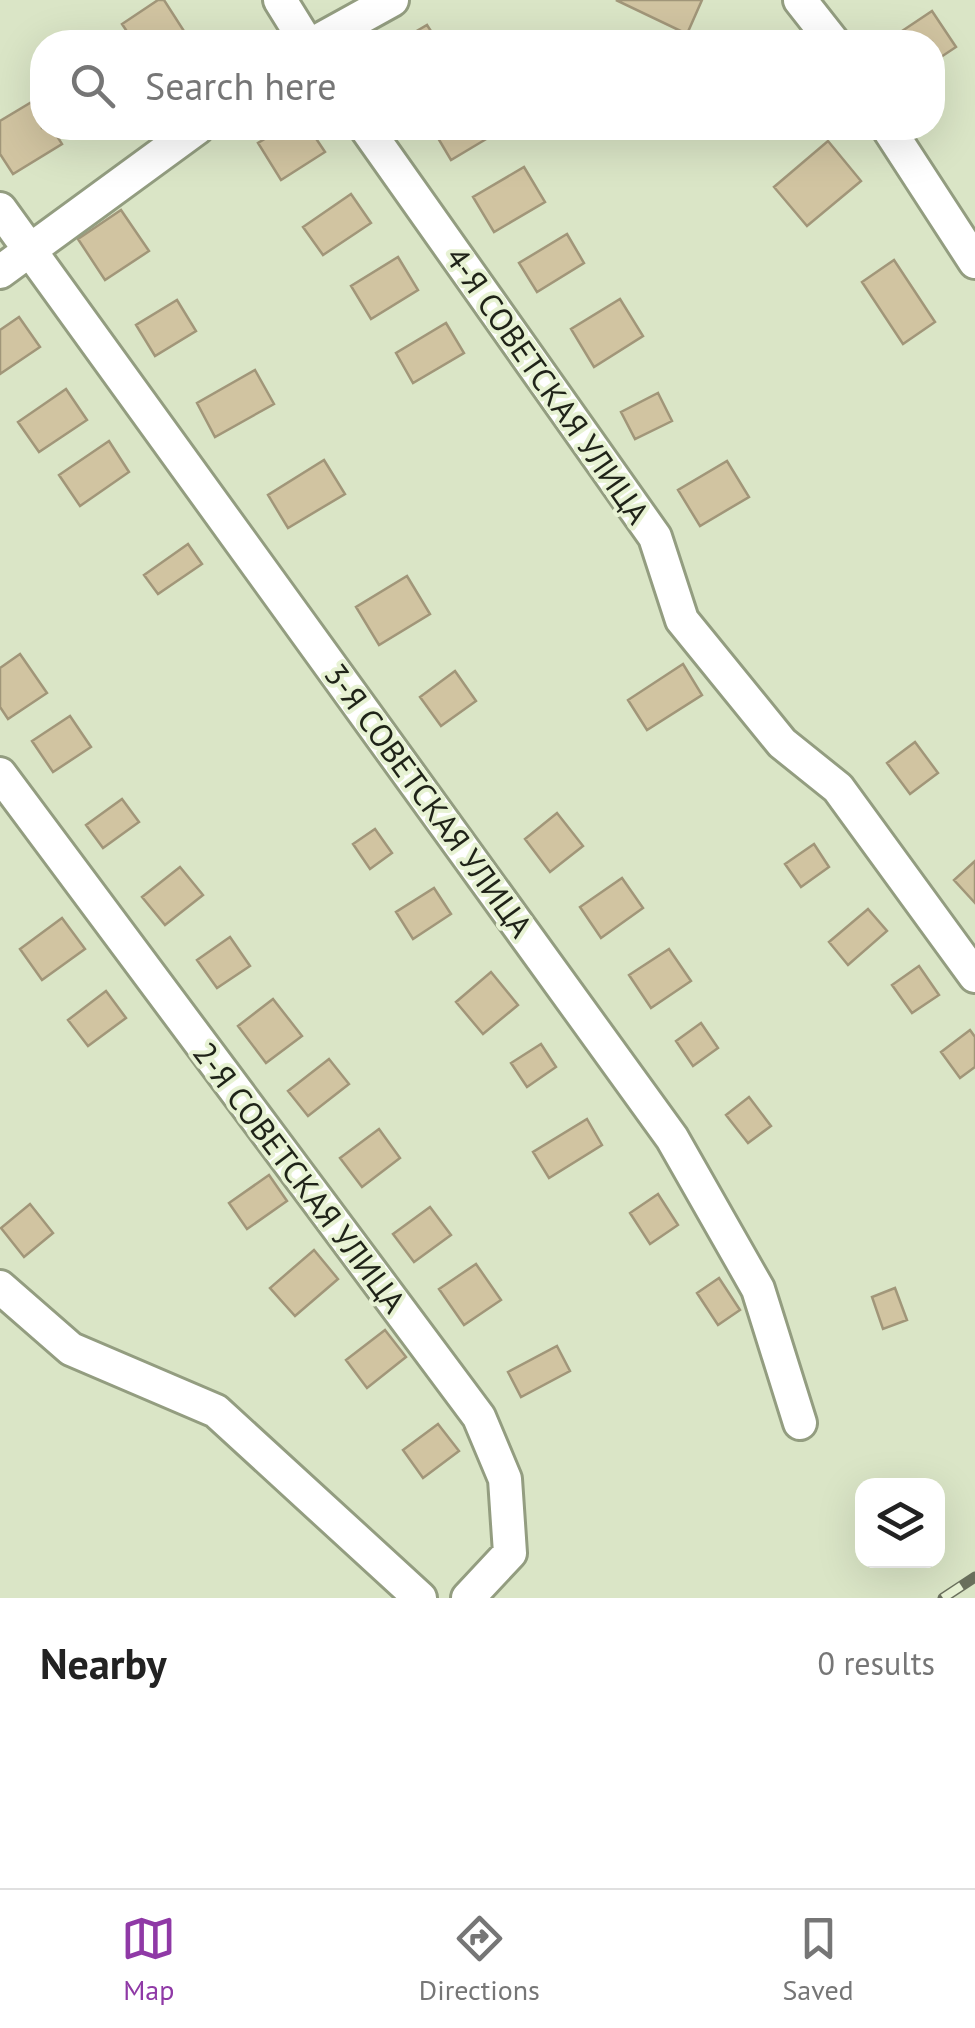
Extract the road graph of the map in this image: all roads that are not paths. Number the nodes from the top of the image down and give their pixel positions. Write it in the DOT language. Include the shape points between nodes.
graph roads {
  1 [pos="280,0"];
  2 [pos="392,0"];
  3 [pos="800,0"];
  4 [pos="299,30"];
  5 [pos="338,30"];
  6 [pos="824,30"];
  7 [pos="181,140"];
  8 [pos="374,140"];
  9 [pos="896,140"];
  10 [pos="0,209"];
  11 [pos="30,249"];
  12 [pos="975,262"];
  13 [pos="0,272"];
  14 [pos="0,774"];
  15 [pos="975,976"];
  16 [pos="0,1287"];
  17 [pos="800,1423"];
  18 [pos="420,1598"];
  19 [pos="468,1598"];
  1 -- 4 [label="street"];
  2 -- 5 [label="street"];
  3 -- 6 [label="street"];
  7 -- 11 [label="street"];
  8 -- 15 [label="street, 4-Я СОВЕТСКАЯ УЛИЦА" via="655,536 682,620 782,743 838,788"];
  9 -- 12 [label="street"];
  10 -- 11 [label="street, 3-Я СОВЕТСКАЯ УЛИЦА"];
  11 -- 13 [label="street"];
  11 -- 17 [label="street, 3-Я СОВЕТСКАЯ УЛИЦА" via="672,1138 758,1289"];
  14 -- 19 [label="street, 2-Я СОВЕТСКАЯ УЛИЦА" via="480,1418 505,1479 510,1553"];
  16 -- 18 [label="street" via="71,1349 216,1410"];
}
